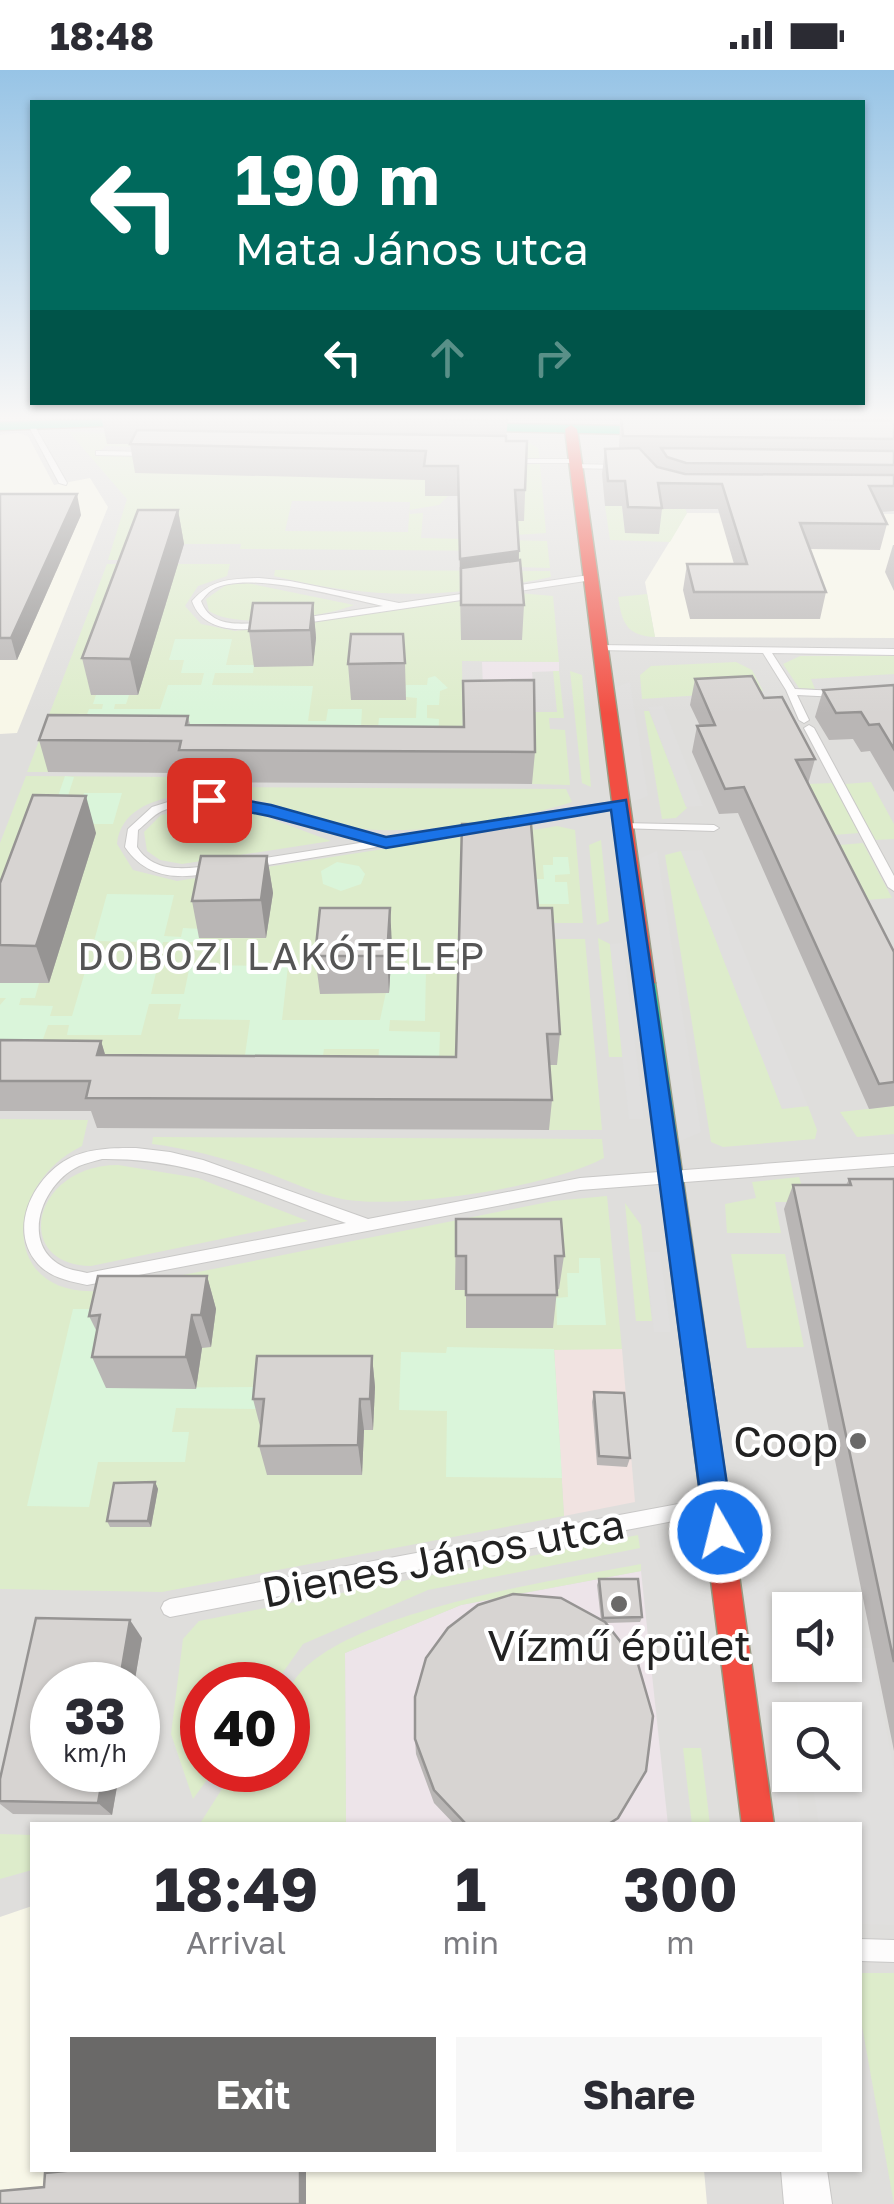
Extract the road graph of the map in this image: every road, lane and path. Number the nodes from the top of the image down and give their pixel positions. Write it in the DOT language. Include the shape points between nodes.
graph roads {
  1 [pos="581,516"];
  2 [pos="589,578"];
  3 [pos="399,606"];
  4 [pos="598,648"];
  5 [pos="766,652"];
  6 [pos="894,652"];
  7 [pos="790,690"];
  8 [pos="845,693"];
  9 [pos="620,815"];
  10 [pos="714,828"];
  11 [pos="386,842"];
  12 [pos="894,887"];
  13 [pos="894,1160"];
  14 [pos="670,1176"];
  15 [pos="366,1224"];
  16 [pos="716,1505"];
  17 [pos="170,1608"];
  18 [pos="758,1822"];
  19 [pos="862,1950"];
  20 [pos="894,1950"];
  21 [pos="804,2172"];
  22 [pos="808,2204"];
  1 -- 2 [label="street"];
  2 -- 3 [label="lane"];
  2 -- 4 [label="street"];
  3 -- 3 [label="lane" via="241,626 211,621 196,608 206,589 254,578"];
  4 -- 5 [label="lane"];
  4 -- 9 [label="street"];
  5 -- 6 [label="lane"];
  5 -- 7 [label="lane"];
  7 -- 8 [label="lane"];
  7 -- 12 [label="lane"];
  9 -- 10 [label="lane"];
  9 -- 11 [label="lane"];
  9 -- 14 [label="street"];
  11 -- 11 [label="lane" via="178,872 140,861 130,838 151,811 209,800"];
  13 -- 14 [label="lane"];
  14 -- 15 [label="lane" via="580,1184"];
  14 -- 16 [label="street"];
  15 -- 15 [label="lane" via="223,1172 124,1154 88,1156 55,1172 26,1217 26,1234 50,1272 87,1279"];
  16 -- 17 [label="lane, Dienes János utca"];
  16 -- 18 [label="street"];
  19 -- 20 [label="lane"];
  21 -- 22 [label="street"];
}
